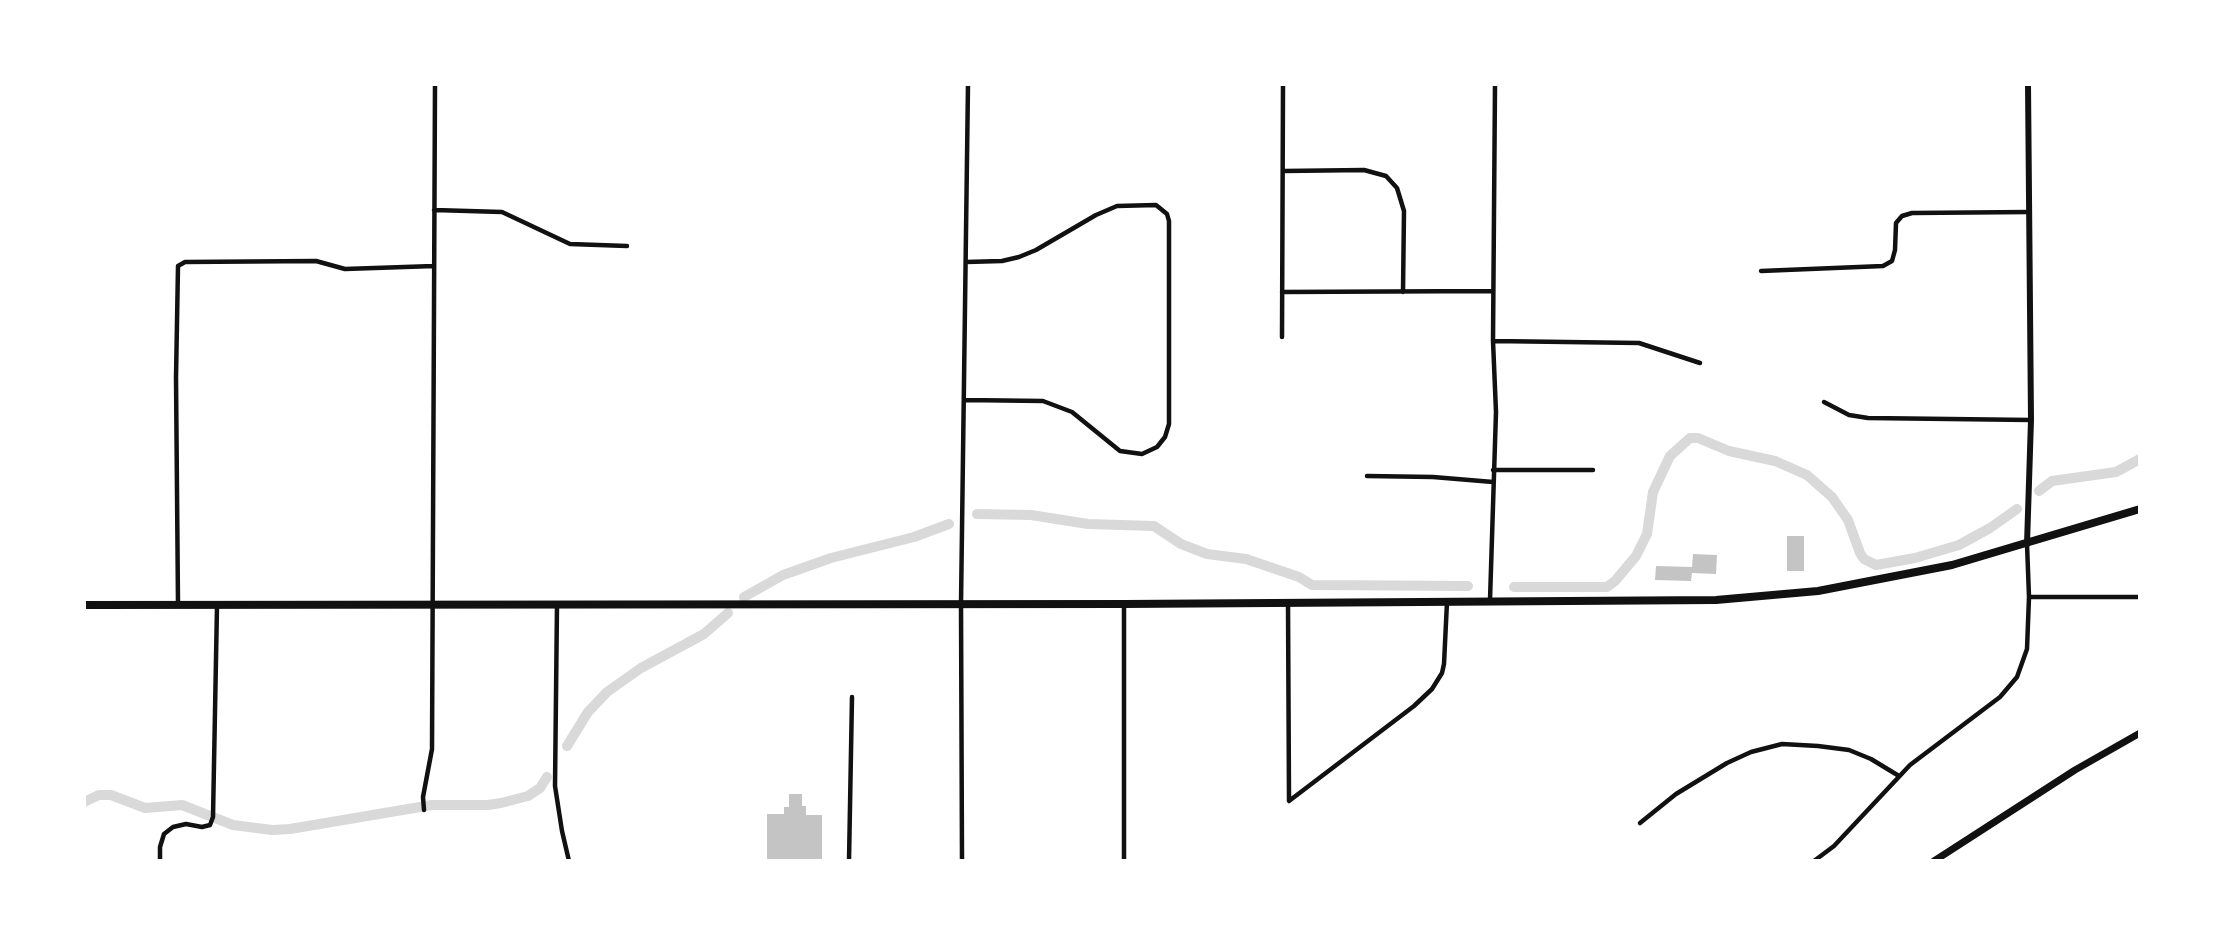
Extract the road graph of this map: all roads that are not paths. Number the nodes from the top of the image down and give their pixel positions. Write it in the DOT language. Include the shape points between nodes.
graph roads {
  1 [pos="435,84"];
  2 [pos="968,84"];
  3 [pos="1283,84"];
  4 [pos="1495,84"];
  5 [pos="2028,84"];
  6 [pos="1284,171"];
  7 [pos="434,211"];
  8 [pos="2029,212"];
  9 [pos="627,246"];
  10 [pos="966,262"];
  11 [pos="434,266"];
  12 [pos="1761,271"];
  13 [pos="1493,291"];
  14 [pos="1282,292"];
  15 [pos="1403,292"];
  16 [pos="1282,337"];
  17 [pos="1493,341"];
  18 [pos="1700,363"];
  19 [pos="964,400"];
  20 [pos="1824,402"];
  21 [pos="2031,420"];
  22 [pos="1493,470"];
  23 [pos="1593,470"];
  24 [pos="1367,476"];
  25 [pos="1493,482"];
  26 [pos="2140,509"];
  27 [pos="2027,544"];
  28 [pos="2029,597"];
  29 [pos="2140,597"];
  30 [pos="1490,600"];
  31 [pos="1447,601"];
  32 [pos="1288,602"];
  33 [pos="961,604"];
  34 [pos="1125,604"];
  35 [pos="84,605"];
  36 [pos="178,605"];
  37 [pos="218,605"];
  38 [pos="434,605"];
  39 [pos="557,605"];
  40 [pos="852,697"];
  41 [pos="2140,733"];
  42 [pos="1899,776"];
  43 [pos="424,810"];
  44 [pos="1640,823"];
  45 [pos="160,861"];
  46 [pos="569,861"];
  47 [pos="849,861"];
  48 [pos="962,861"];
  49 [pos="1124,861"];
  50 [pos="1814,861"];
  51 [pos="1934,861"];
  1 -- 7 [label="street"];
  2 -- 10 [label="street"];
  3 -- 6 [label="street"];
  4 -- 13 [label="street"];
  5 -- 8 [label="street"];
  6 -- 14 [label="street"];
  6 -- 15 [label="street" via="1364,170 1386,176 1397,188 1404,211"];
  7 -- 9 [label="street" via="502,212 570,244"];
  7 -- 11 [label="street"];
  8 -- 12 [label="street" via="1912,213 1896,223 1892,261 1883,266"];
  8 -- 21 [label="street"];
  10 -- 19 [label="street"];
  10 -- 19 [label="street" via="1019,257 1117,206 1156,205 1169,221 1169,424 1157,447 1142,454 1119,451 1072,412 1043,401"];
  11 -- 36 [label="street" via="345,269 316,261 180,264 176,272"];
  11 -- 38 [label="street"];
  13 -- 15 [label="street"];
  13 -- 17 [label="street"];
  14 -- 15 [label="street"];
  14 -- 16 [label="street"];
  17 -- 18 [label="street" via="1639,343"];
  17 -- 22 [label="street"];
  19 -- 33 [label="street"];
  20 -- 21 [label="street" via="1849,415 1868,418"];
  21 -- 27 [label="street"];
  22 -- 23 [label="street"];
  22 -- 25 [label="street"];
  24 -- 25 [label="street"];
  25 -- 30 [label="street"];
  26 -- 27 [label="highway"];
  27 -- 28 [label="street"];
  27 -- 30 [label="highway" via="1952,565 1818,591 1716,600"];
  28 -- 29 [label="street"];
  28 -- 42 [label="street" via="2027,649 2017,677 2000,697"];
  30 -- 31 [label="highway"];
  31 -- 32 [label="highway"];
  31 -- 32 [label="street" via="1444,664 1432,689 1289,801"];
  32 -- 34 [label="highway"];
  33 -- 34 [label="highway"];
  33 -- 39 [label="highway"];
  33 -- 48 [label="street"];
  34 -- 49 [label="street"];
  35 -- 36 [label="highway"];
  36 -- 37 [label="highway"];
  37 -- 38 [label="highway"];
  37 -- 45 [label="street" via="213,817 210,825 186,824 164,834"];
  38 -- 39 [label="highway"];
  38 -- 43 [label="street" via="432,748"];
  39 -- 46 [label="street" via="555,786"];
  40 -- 47 [label="street"];
  41 -- 51 [label="main road"];
  42 -- 44 [label="street" via="1849,750 1782,744 1727,764 1676,794"];
  42 -- 50 [label="street" via="1834,846"];
}
